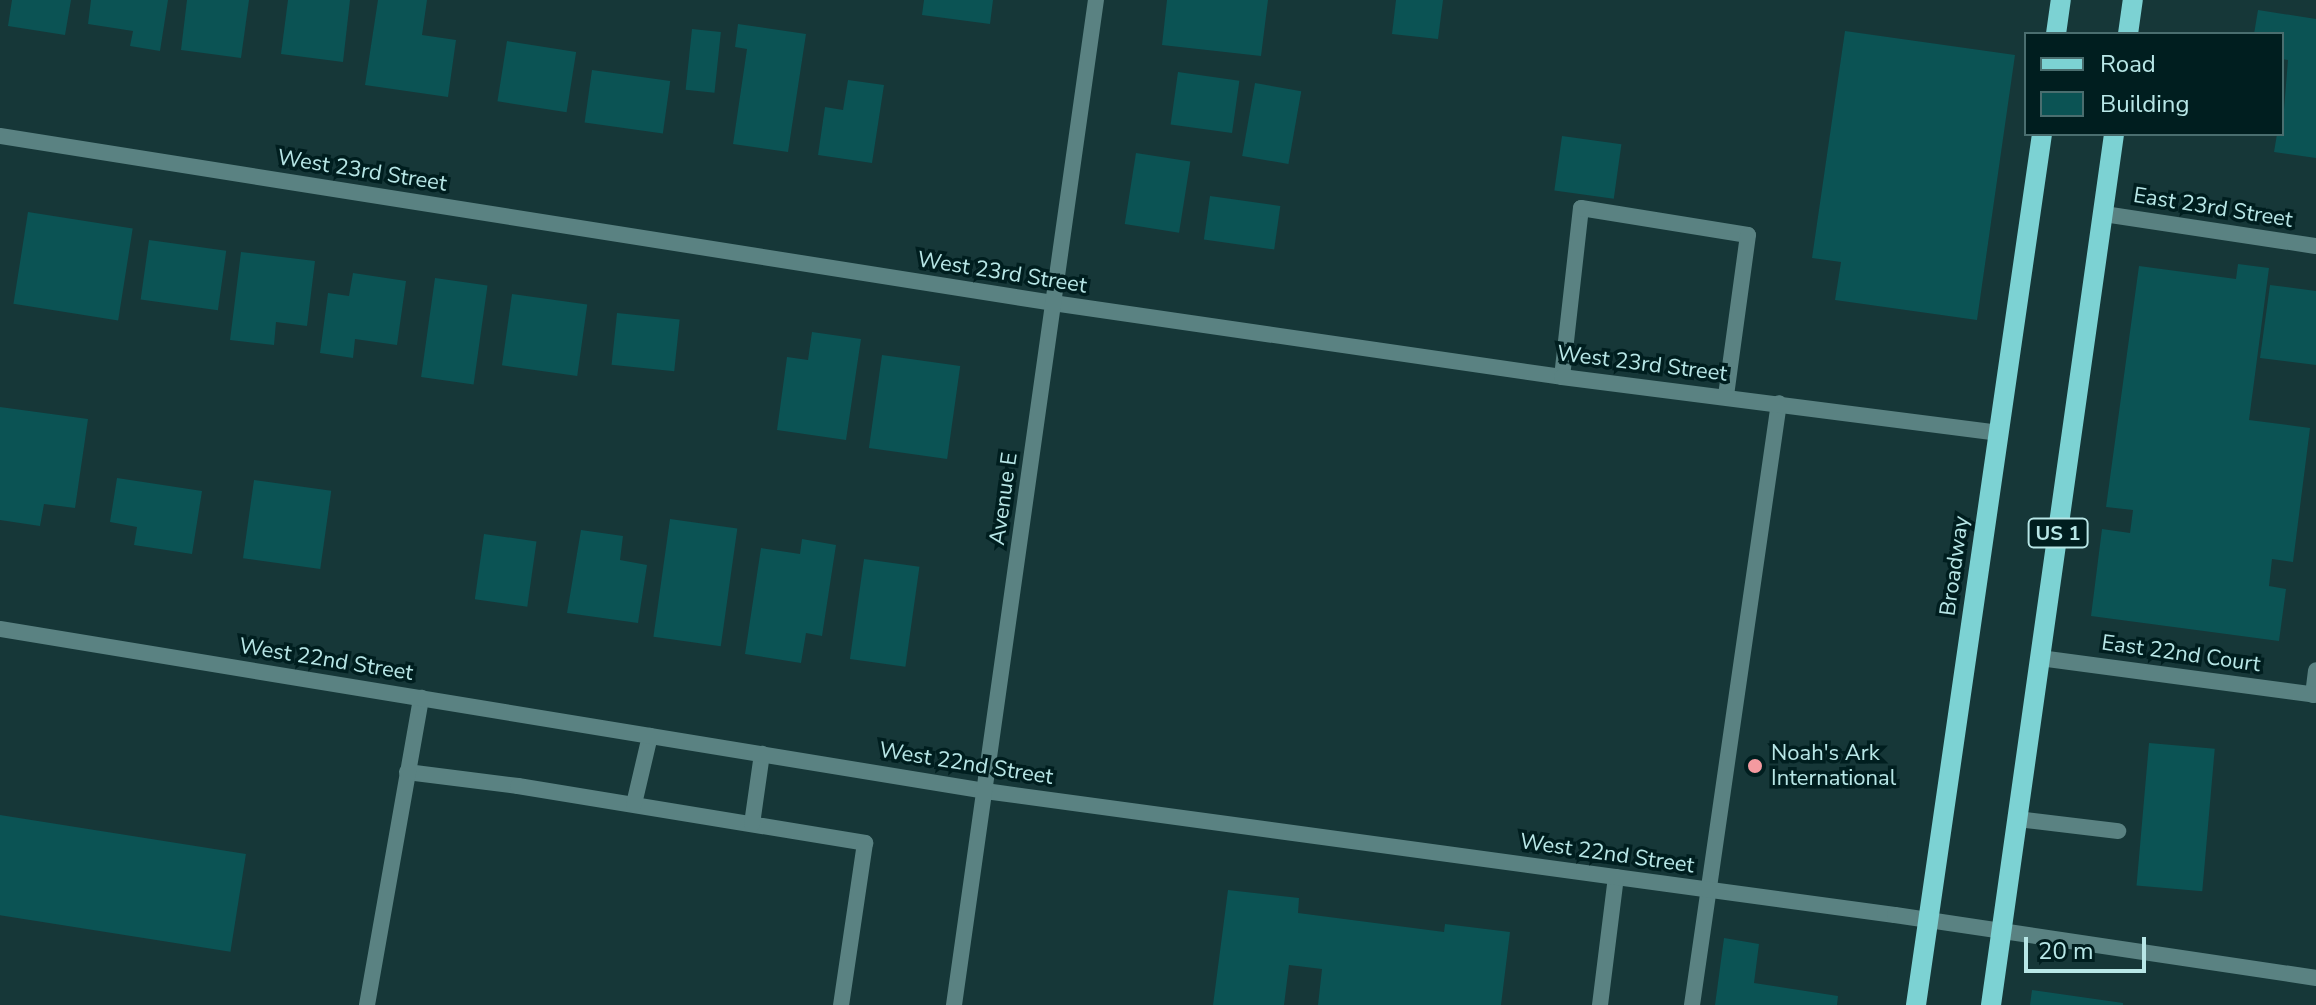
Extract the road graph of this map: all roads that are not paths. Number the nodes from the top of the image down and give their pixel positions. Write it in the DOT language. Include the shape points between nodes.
graph roads {
  1 [pos="1096,0"];
  2 [pos="2061,0"];
  3 [pos="2133,0"];
  4 [pos="2056,32"];
  5 [pos="2128,32"];
  6 [pos="0,136"];
  7 [pos="2042,136"];
  8 [pos="2114,136"];
  9 [pos="2104,214"];
  10 [pos="2316,246"];
  11 [pos="1053,303"];
  12 [pos="1562,377"];
  13 [pos="1726,396"];
  14 [pos="1779,403"];
  15 [pos="1999,433"];
  16 [pos="0,629"];
  17 [pos="2040,658"];
  18 [pos="2316,670"];
  19 [pos="2314,695"];
  20 [pos="421,698"];
  21 [pos="650,736"];
  22 [pos="762,754"];
  23 [pos="407,772"];
  24 [pos="985,791"];
  25 [pos="634,804"];
  26 [pos="2017,819"];
  27 [pos="752,824"];
  28 [pos="2118,831"];
  29 [pos="1616,877"];
  30 [pos="1707,890"];
  31 [pos="1928,920"];
  32 [pos="2001,933"];
  33 [pos="2316,978"];
  34 [pos="367,1005"];
  35 [pos="841,1005"];
  36 [pos="954,1005"];
  37 [pos="1600,1005"];
  38 [pos="1692,1005"];
  39 [pos="1916,1005"];
  40 [pos="1991,1005"];
  1 -- 11 [label="street, Avenue E"];
  2 -- 4 [label="main road"];
  3 -- 5 [label="main road"];
  6 -- 11 [label="street, West 23rd Street"];
  7 -- 15 [label="main road, Broadway"];
  8 -- 9 [label="main road, US 1"];
  9 -- 10 [label="street, East 23rd Street"];
  9 -- 17 [label="main road, US 1"];
  11 -- 12 [label="street, West 23rd Street"];
  11 -- 24 [label="street, Avenue E"];
  12 -- 13 [label="street, West 23rd Street"];
  12 -- 13 [label="street" via="1581,208 1748,235"];
  13 -- 14 [label="street, West 23rd Street"];
  14 -- 15 [label="street, West 23rd Street"];
  14 -- 30 [label="street"];
  15 -- 31 [label="main road, Broadway"];
  16 -- 20 [label="street, West 22nd Street"];
  17 -- 19 [label="street, East 22nd Court"];
  17 -- 26 [label="main road, US 1"];
  18 -- 19 [label="street"];
  20 -- 21 [label="street, West 22nd Street"];
  20 -- 23 [label="street"];
  21 -- 22 [label="street, West 22nd Street"];
  21 -- 25 [label="street"];
  22 -- 24 [label="street, West 22nd Street"];
  22 -- 27 [label="street"];
  23 -- 25 [label="street"];
  23 -- 34 [label="street"];
  24 -- 29 [label="street, West 22nd Street"];
  24 -- 36 [label="street, Avenue E"];
  25 -- 27 [label="street"];
  26 -- 28 [label="street"];
  26 -- 32 [label="main road, US 1"];
  27 -- 35 [label="street" via="865,843"];
  29 -- 30 [label="street, West 22nd Street"];
  29 -- 37 [label="street"];
  30 -- 31 [label="street, West 22nd Street"];
  30 -- 38 [label="street"];
  31 -- 32 [label="street, West 22nd Street"];
  31 -- 39 [label="main road, Broadway"];
  32 -- 33 [label="street, West 22nd Street"];
  32 -- 40 [label="main road, US 1"];
}
